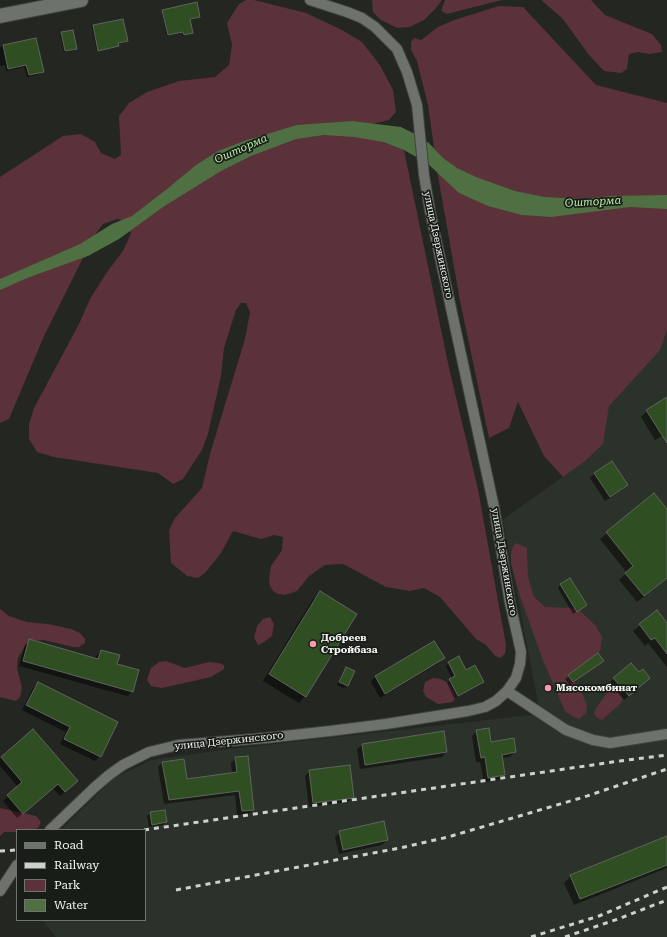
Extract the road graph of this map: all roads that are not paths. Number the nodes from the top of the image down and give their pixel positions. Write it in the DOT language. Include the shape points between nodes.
graph roads {
  1 [pos="82,0"];
  2 [pos="310,0"];
  3 [pos="0,16"];
  4 [pos="507,691"];
  5 [pos="667,734"];
  6 [pos="51,829"];
  7 [pos="16,867"];
  8 [pos="0,891"];
  1 -- 3 [label="street"];
  2 -- 4 [label="street, улица Дзержинского" via="362,18 387,38 397,49 417,105 430,211 494,507 521,652 516,678"];
  4 -- 5 [label="street" via="566,730 593,740 610,743"];
  4 -- 6 [label="street, улица Дзержинского" via="485,707 468,711 323,732 178,745 149,752 109,775"];
  7 -- 8 [label="street"];
}
